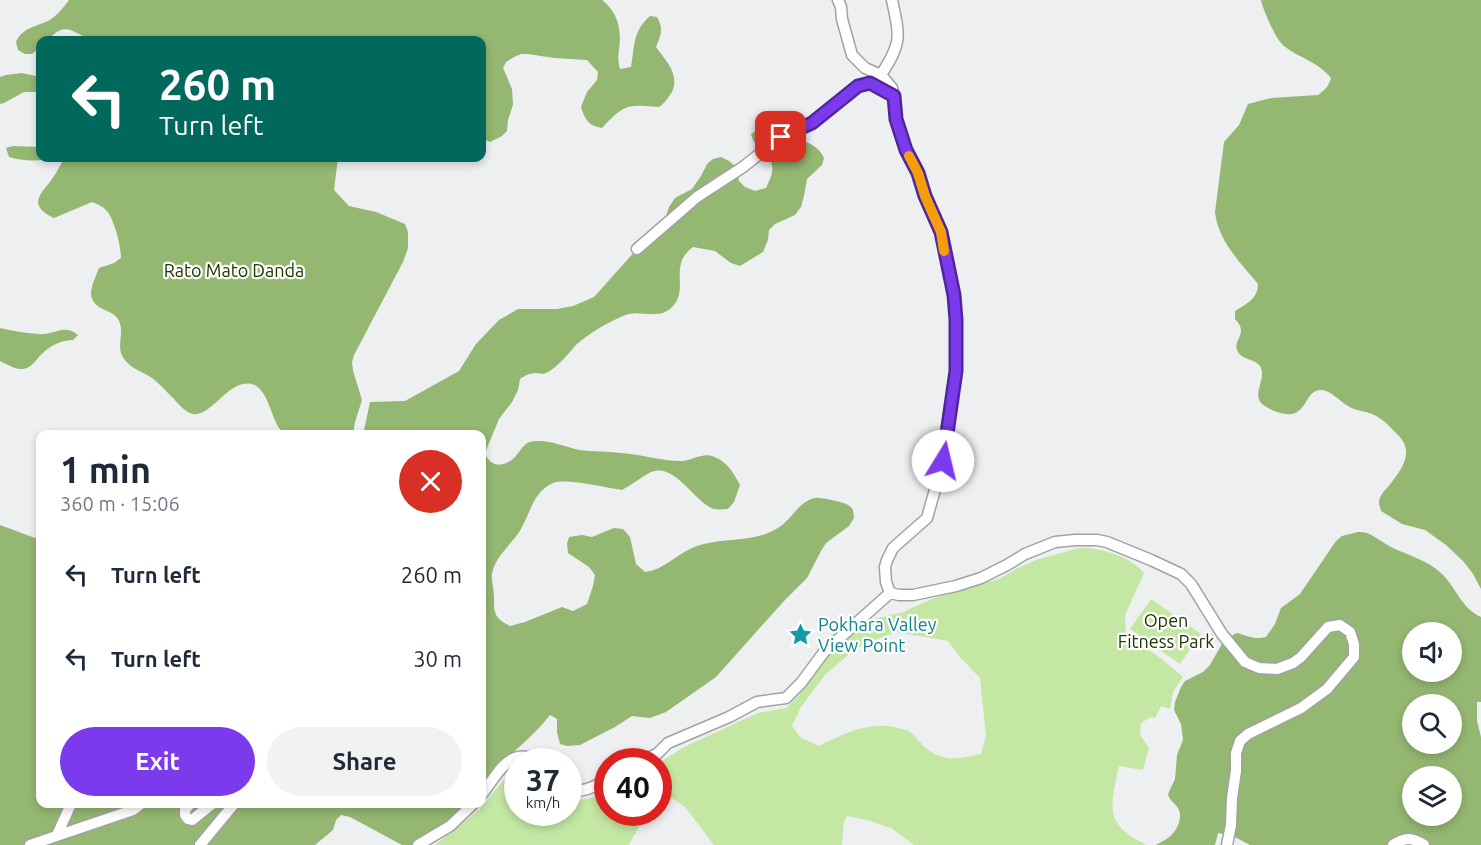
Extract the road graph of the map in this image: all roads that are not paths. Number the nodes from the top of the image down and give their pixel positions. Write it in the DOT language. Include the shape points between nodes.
graph roads {
  1 [pos="838,0"];
  2 [pos="892,0"];
  3 [pos="881,75"];
  4 [pos="894,96"];
  5 [pos="637,249"];
  6 [pos="890,593"];
  7 [pos="663,748"];
  8 [pos="504,765"];
  9 [pos="486,789"];
  10 [pos="69,808"];
  11 [pos="136,808"];
  12 [pos="187,808"];
  13 [pos="207,808"];
  14 [pos="231,808"];
  15 [pos="469,808"];
  16 [pos="57,835"];
  17 [pos="30,845"];
  18 [pos="201,845"];
  19 [pos="418,845"];
  20 [pos="1227,845"];
  21 [pos="1393,845"];
  22 [pos="1425,845"];
  1 -- 3 [label="street" via="852,55 865,68"];
  2 -- 3 [label="street" via="898,42"];
  3 -- 4 [label="street"];
  4 -- 5 [label="street" via="870,83 858,86 812,123 781,137 698,197"];
  4 -- 6 [label="street" via="896,119 906,150 941,232 954,295 956,361 940,477 927,518 893,548 887,560"];
  6 -- 7 [label="street" via="824,652 786,698 757,702"];
  6 -- 20 [label="street" via="913,595 956,586 1054,542 1097,540 1181,574 1245,662 1259,668 1277,669 1293,663 1328,627 1340,625 1350,632 1354,657 1327,689 1240,741"];
  8 -- 9 [label="street"];
  10 -- 16 [label="street"];
  11 -- 16 [label="street"];
  12 -- 13 [label="street" via="184,815 192,820"];
  14 -- 18 [label="street"];
  15 -- 19 [label="street" via="450,826"];
  16 -- 17 [label="street"];
  21 -- 22 [label="street" via="1402,839"];
}
